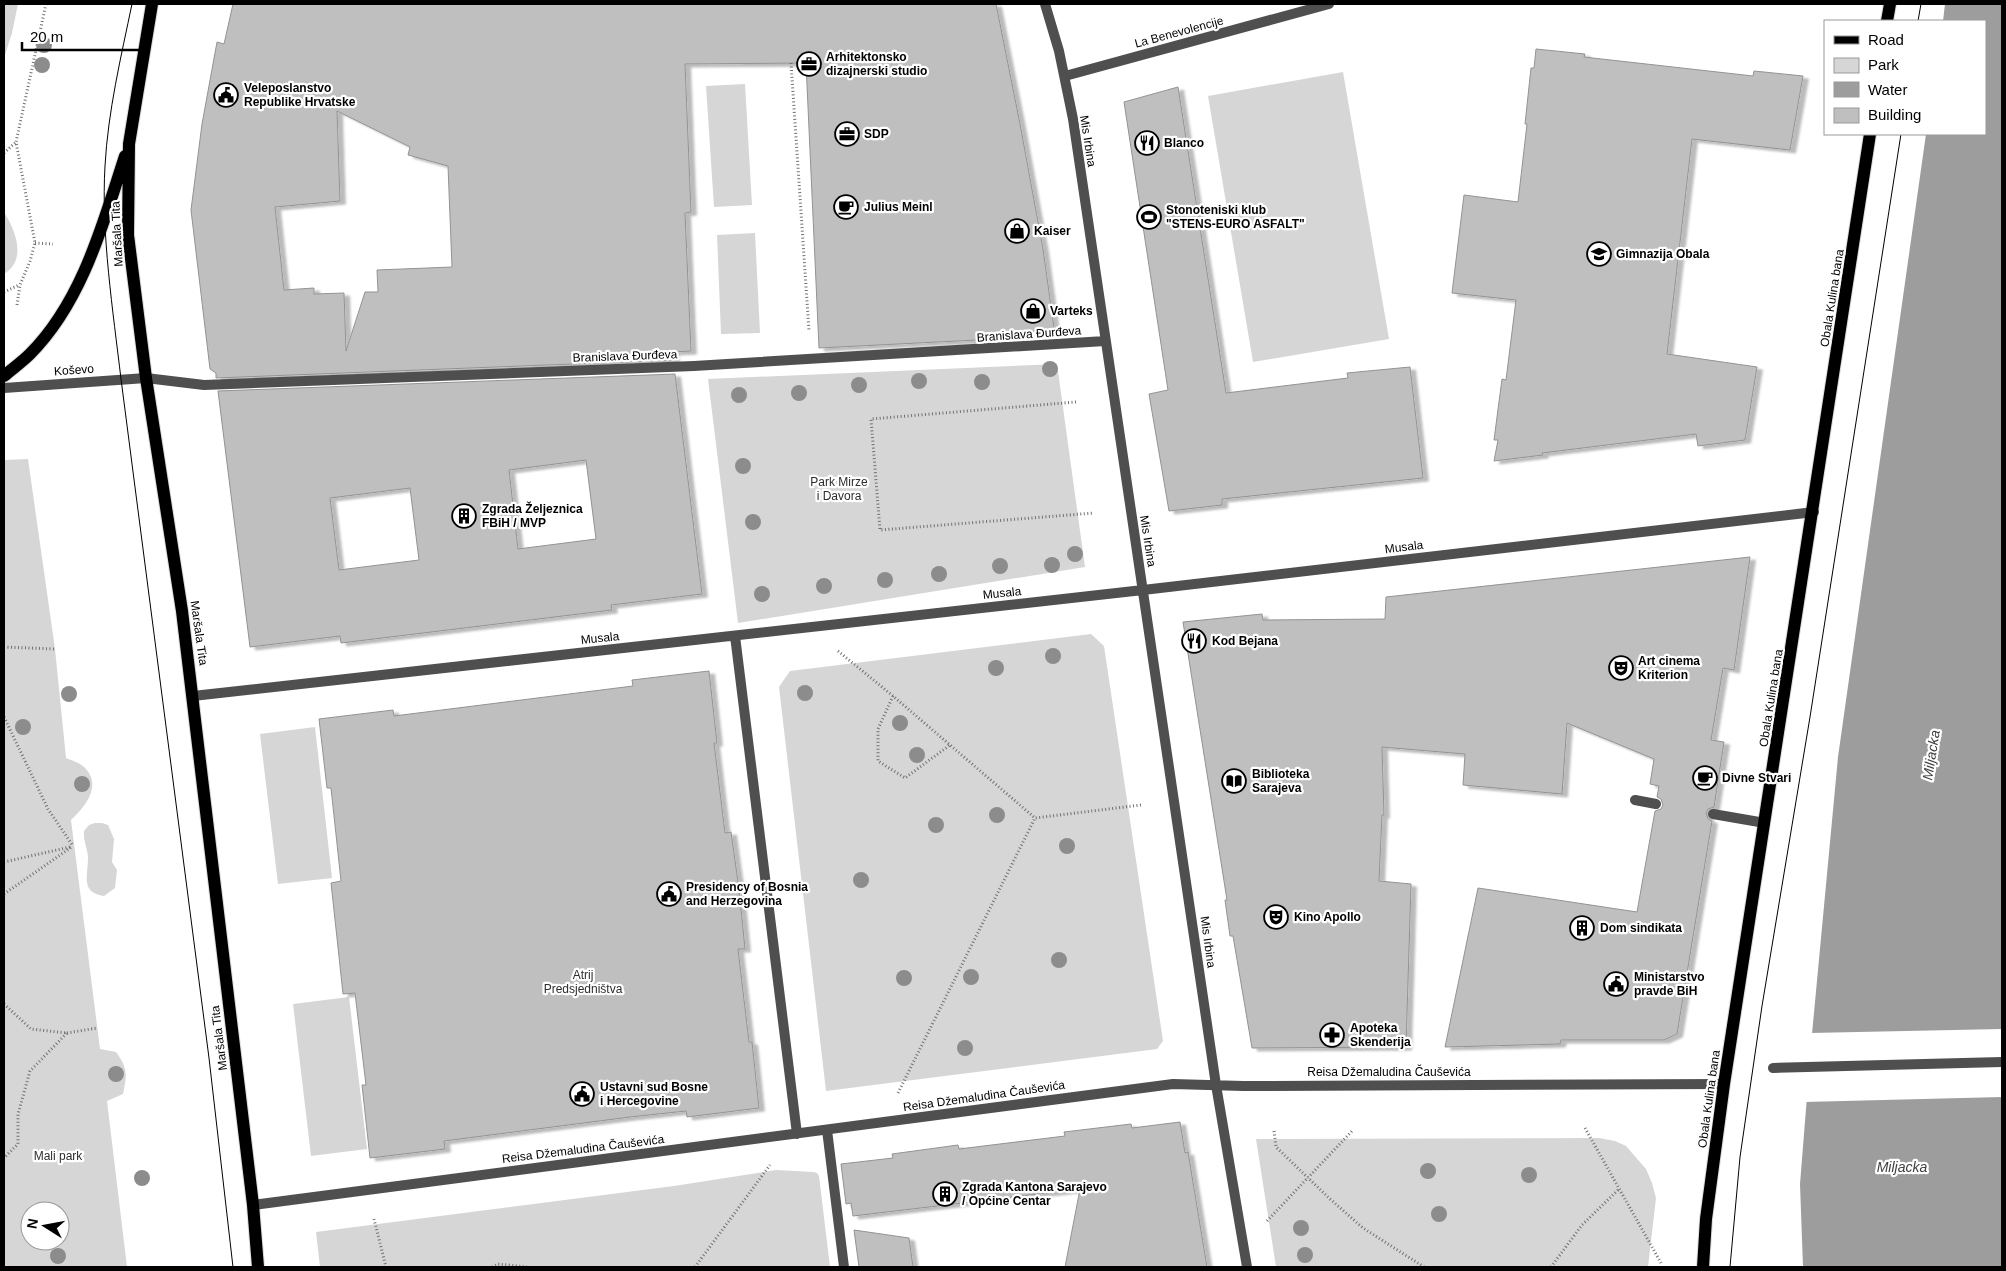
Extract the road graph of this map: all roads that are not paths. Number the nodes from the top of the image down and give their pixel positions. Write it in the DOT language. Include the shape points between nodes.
graph roads {
  1 [pos="152,4"];
  2 [pos="1045,4"];
  3 [pos="1329,4"];
  4 [pos="1890,4"];
  5 [pos="1887,20"];
  6 [pos="1065,76"];
  7 [pos="1870,135"];
  8 [pos="129,144"];
  9 [pos="1106,341"];
  10 [pos="4,376"];
  11 [pos="146,378"];
  12 [pos="4,388"];
  13 [pos="1814,512"];
  14 [pos="1143,590"];
  15 [pos="735,636"];
  16 [pos="193,696"];
  17 [pos="1635,800"];
  18 [pos="1656,804"];
  19 [pos="1713,814"];
  20 [pos="1765,823"];
  21 [pos="2002,1062"];
  22 [pos="1773,1068"];
  23 [pos="1724,1084"];
  24 [pos="1216,1085"];
  25 [pos="827,1130"];
  26 [pos="797,1134"];
  27 [pos="252,1205"];
  28 [pos="258,1267"];
  29 [pos="844,1267"];
  30 [pos="1247,1267"];
  31 [pos="1703,1267"];
  1 -- 8 [label="main road, Maršala Tita"];
  2 -- 6 [label="street, Mis Irbina"];
  3 -- 6 [label="street, La Benevolencije"];
  4 -- 5 [label="main road"];
  6 -- 9 [label="street, Mis Irbina"];
  7 -- 13 [label="main road, Obala Kulina bana"];
  8 -- 10 [label="main road" via="80,279 58,318 30,354"];
  8 -- 11 [label="main road, Maršala Tita" via="128,235"];
  9 -- 11 [label="street, Branislava Đurđeva" via="694,366 204,385"];
  9 -- 14 [label="street, Mis Irbina"];
  11 -- 12 [label="street, Koševo"];
  11 -- 16 [label="main road, Maršala Tita"];
  13 -- 14 [label="street, Musala"];
  13 -- 20 [label="main road, Obala Kulina bana"];
  14 -- 15 [label="street, Musala"];
  14 -- 24 [label="street, Mis Irbina"];
  15 -- 16 [label="street, Musala"];
  15 -- 26 [label="street"];
  16 -- 27 [label="main road, Maršala Tita"];
  17 -- 18 [label="street"];
  19 -- 20 [label="street"];
  20 -- 23 [label="main road, Obala Kulina bana"];
  21 -- 22 [label="street"];
  23 -- 24 [label="street, Reisa Džemaludina Čauševića"];
  23 -- 31 [label="main road, Obala Kulina bana"];
  24 -- 25 [label="street, Reisa Džemaludina Čauševića" via="1173,1084"];
  24 -- 30 [label="street, Mis Irbina"];
  25 -- 26 [label="street, Reisa Džemaludina Čauševića"];
  25 -- 29 [label="street"];
  26 -- 27 [label="street, Reisa Džemaludina Čauševića"];
  27 -- 28 [label="main road, Maršala Tita"];
}
